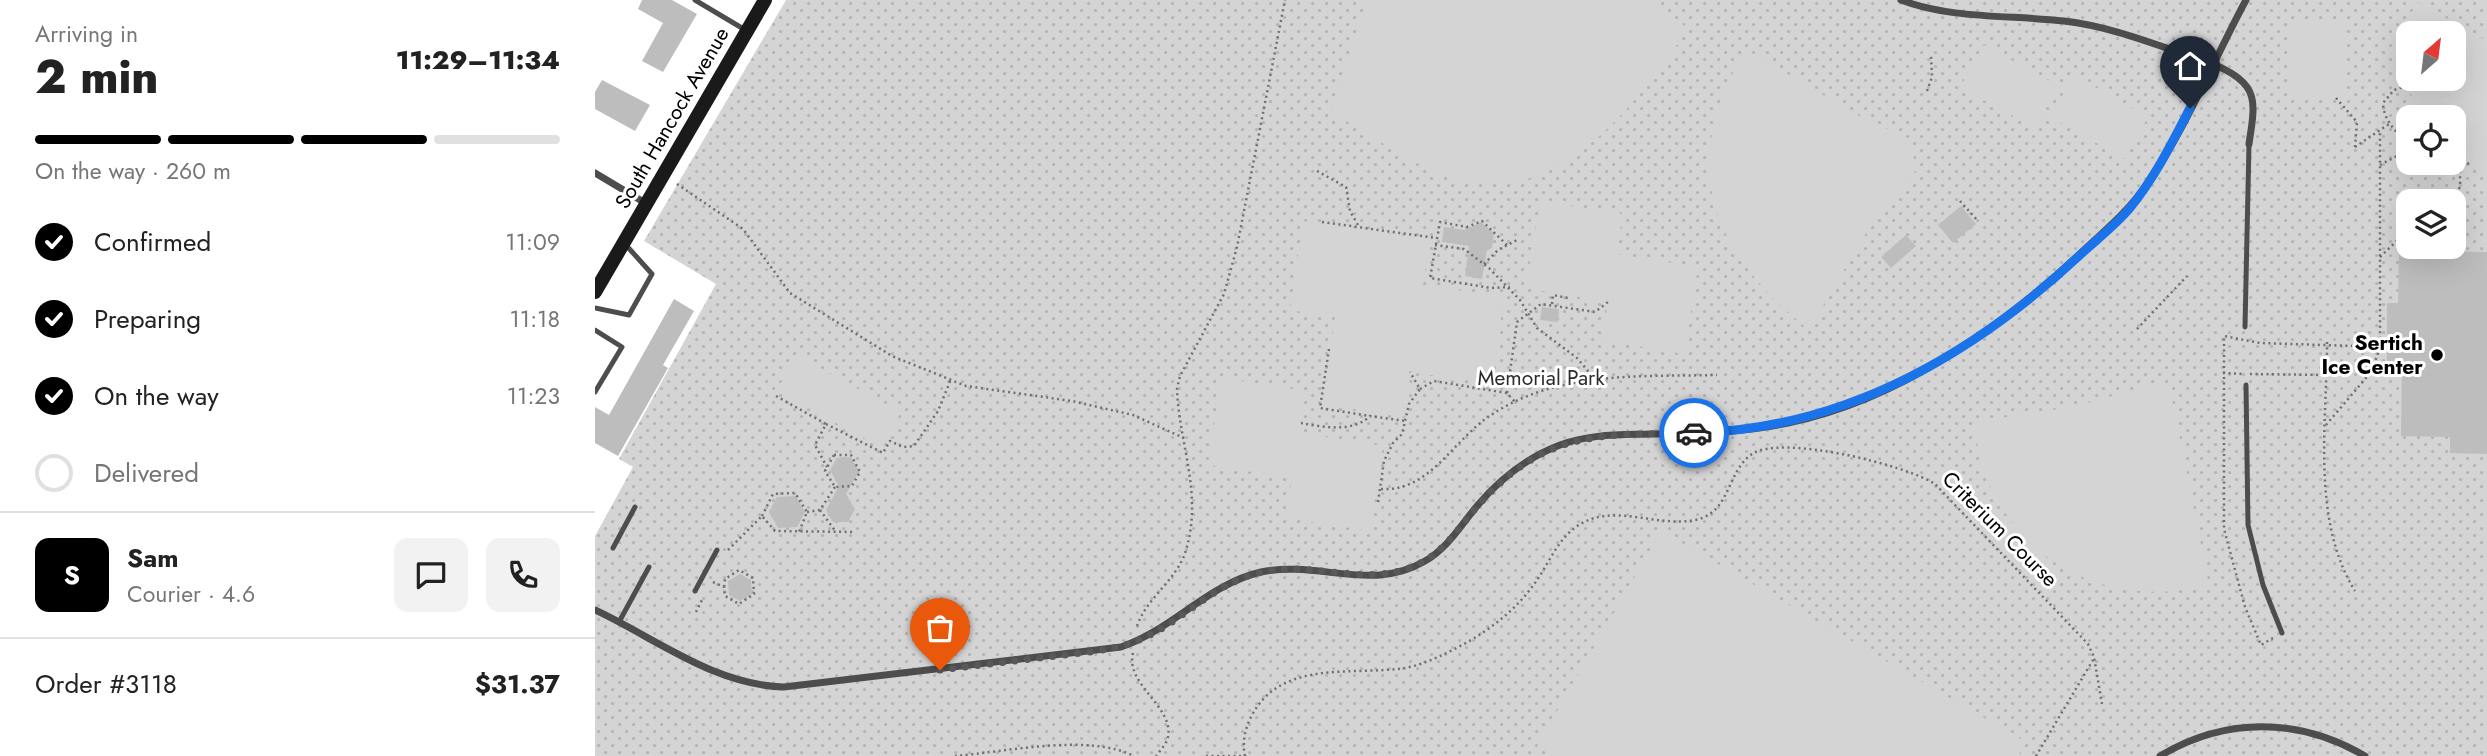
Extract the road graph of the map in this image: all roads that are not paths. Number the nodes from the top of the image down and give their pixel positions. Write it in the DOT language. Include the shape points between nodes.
graph roads {
  1 [pos="695,0"];
  2 [pos="765,0"];
  3 [pos="1901,0"];
  4 [pos="2246,0"];
  5 [pos="747,30"];
  6 [pos="2212,65"];
  7 [pos="2249,144"];
  8 [pos="595,173"];
  9 [pos="647,204"];
  10 [pos="624,243"];
  11 [pos="595,292"];
  12 [pos="595,308"];
  13 [pos="2245,327"];
  14 [pos="595,330"];
  15 [pos="2246,384"];
  16 [pos="595,392"];
  17 [pos="635,507"];
  18 [pos="613,548"];
  19 [pos="717,550"];
  20 [pos="649,567"];
  21 [pos="695,591"];
  22 [pos="595,610"];
  23 [pos="619,622"];
  24 [pos="2282,633"];
  25 [pos="2160,756"];
  26 [pos="2365,756"];
  1 -- 5 [label="lane"];
  2 -- 5 [label="main road, South Hancock Avenue"];
  3 -- 6 [label="street" via="1936,11 2090,24"];
  4 -- 6 [label="street"];
  5 -- 9 [label="main road, South Hancock Avenue"];
  6 -- 7 [label="street" via="2240,80 2252,98"];
  6 -- 23 [label="street" via="2164,160 2128,211 2025,301 1959,347 1905,380 1837,410 1779,425 1602,435 1564,443 1532,458 1506,478 1424,562 1371,577 1301,567 1257,573 1218,589 1136,642 1099,651 822,684 760,687 717,673"];
  7 -- 13 [label="lane"];
  8 -- 9 [label="street"];
  9 -- 10 [label="main road, South Hancock Avenue"];
  10 -- 11 [label="main road, South Hancock Avenue"];
  10 -- 12 [label="lane" via="652,274 629,315"];
  14 -- 16 [label="lane" via="622,347"];
  15 -- 24 [label="lane" via="2248,525 2263,585"];
  17 -- 18 [label="lane"];
  19 -- 21 [label="lane"];
  20 -- 23 [label="lane"];
  22 -- 23 [label="street"];
  25 -- 26 [label="street" via="2199,736 2270,726 2316,733"];
}
